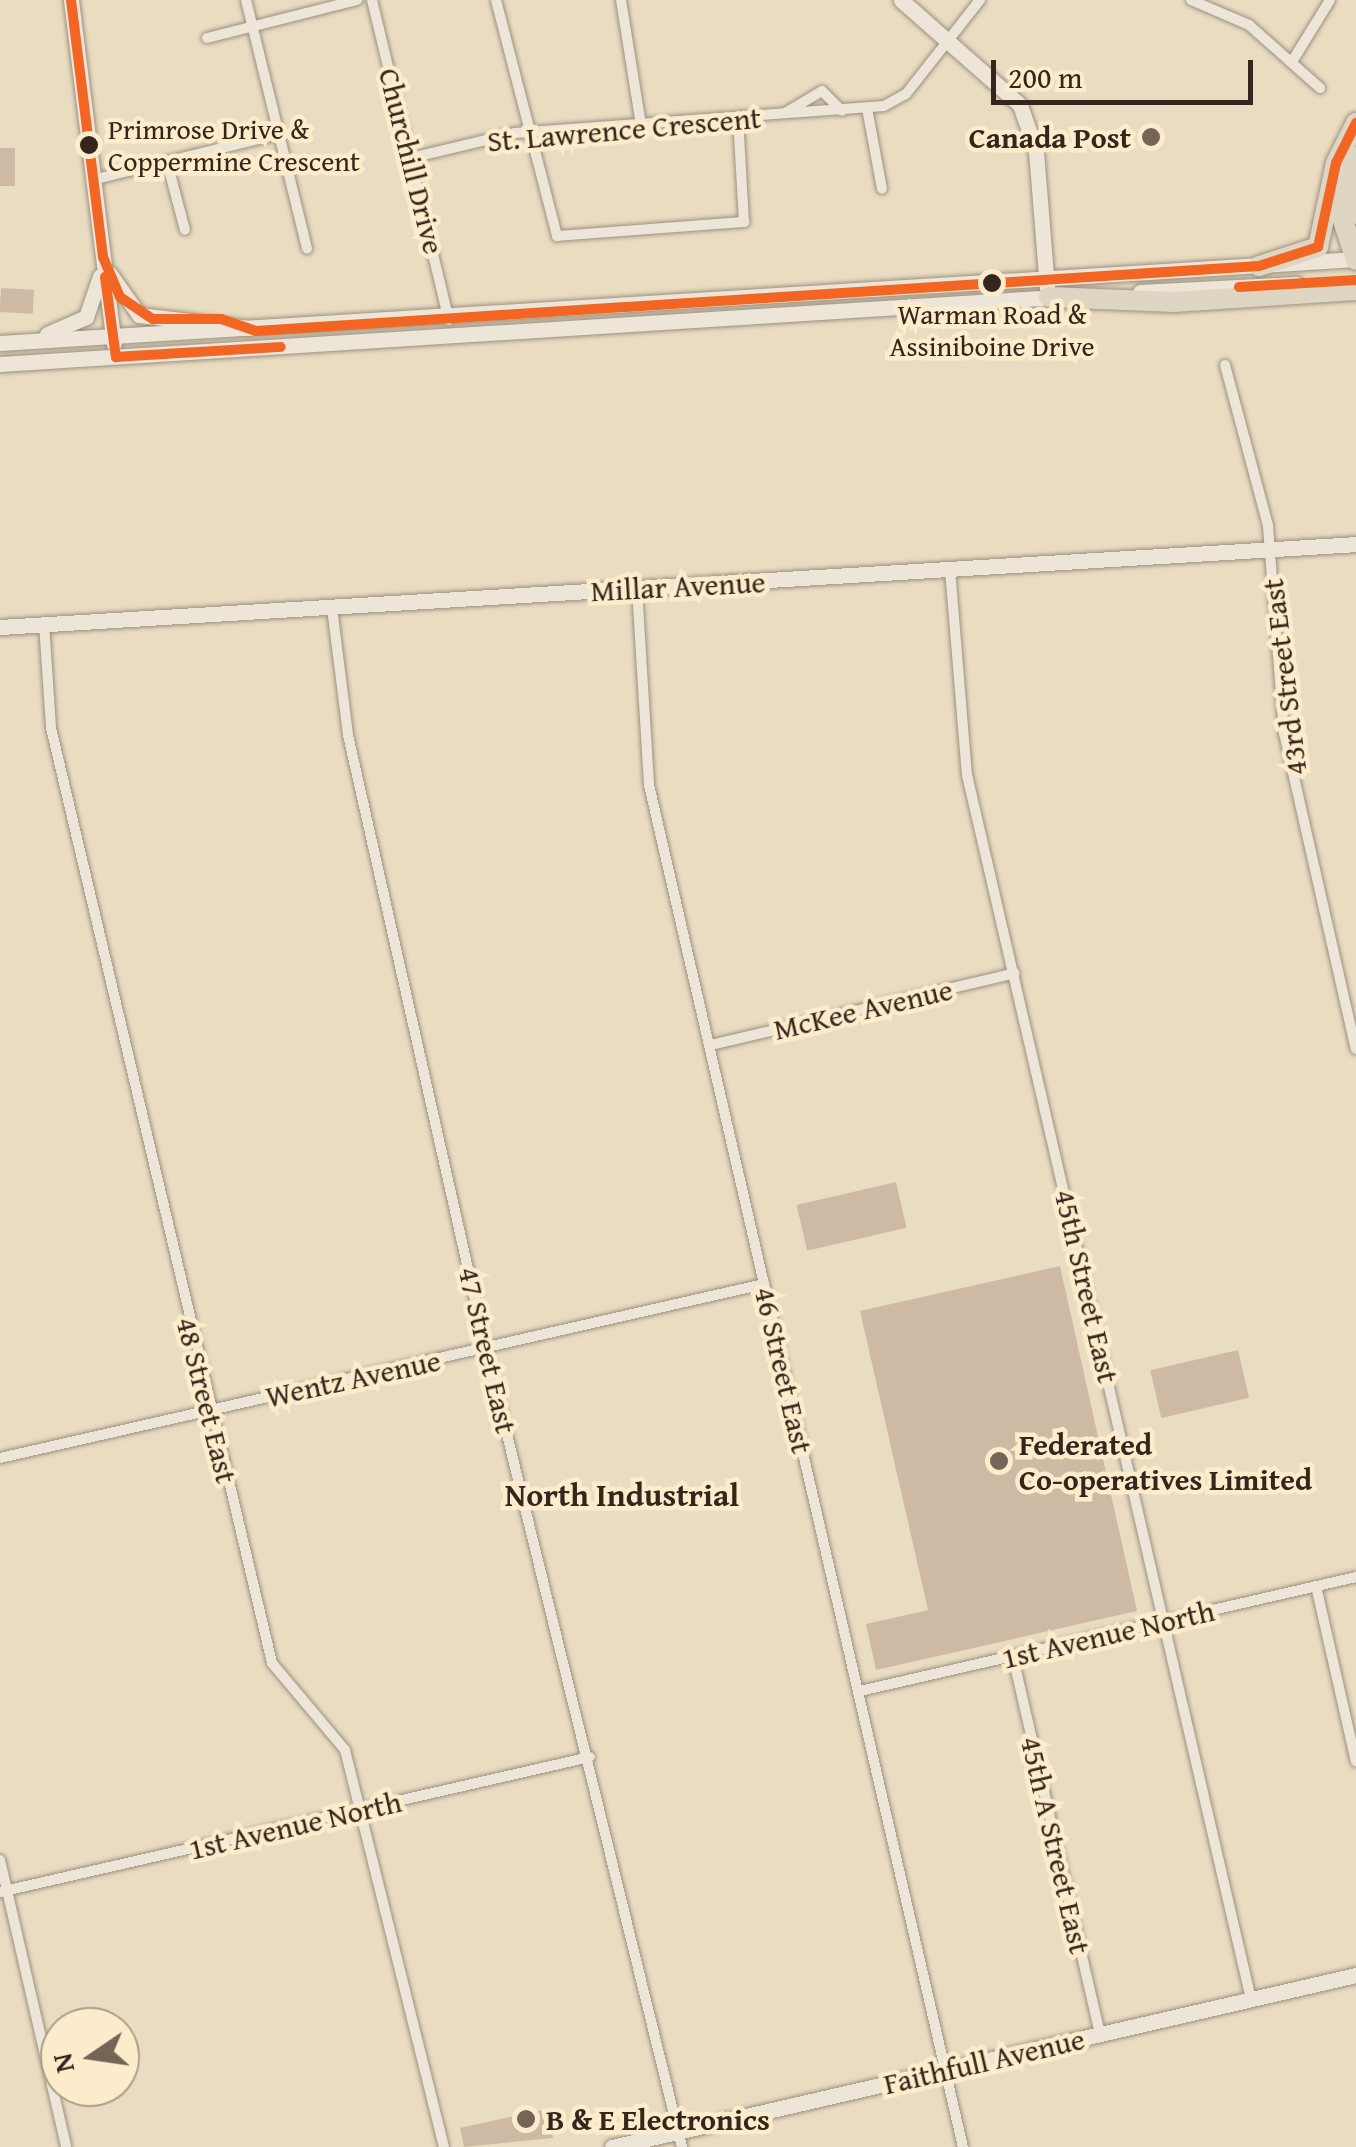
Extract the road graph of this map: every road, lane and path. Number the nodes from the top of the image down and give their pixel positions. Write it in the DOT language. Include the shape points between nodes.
graph roads {
  1 [pos="71,0"];
  2 [pos="246,0"];
  3 [pos="357,0"];
  4 [pos="372,0"];
  5 [pos="496,0"];
  6 [pos="621,0"];
  7 [pos="901,0"];
  8 [pos="980,0"];
  9 [pos="1192,0"];
  10 [pos="1330,0"];
  11 [pos="252,27"];
  12 [pos="207,38"];
  13 [pos="948,39"];
  14 [pos="1293,60"];
  15 [pos="1320,88"];
  16 [pos="866,108"];
  17 [pos="842,111"];
  18 [pos="780,115"];
  19 [pos="738,118"];
  20 [pos="1356,123"];
  21 [pos="641,125"];
  22 [pos="528,132"];
  23 [pos="279,134"];
  24 [pos="1356,157"];
  25 [pos="410,158"];
  26 [pos="167,162"];
  27 [pos="1334,177"];
  28 [pos="92,180"];
  29 [pos="882,190"];
  30 [pos="1356,214"];
  31 [pos="184,230"];
  32 [pos="307,249"];
  33 [pos="103,257"];
  34 [pos="1356,260"];
  35 [pos="1259,266"];
  36 [pos="1356,280"];
  37 [pos="1047,289"];
  38 [pos="1356,290"];
  39 [pos="449,322"];
  40 [pos="256,331"];
  41 [pos="114,337"];
  42 [pos="8,342"];
  43 [pos="334,344"];
  44 [pos="116,357"];
  45 [pos="0,364"];
  46 [pos="1225,365"];
  47 [pos="1356,544"];
  48 [pos="1270,550"];
  49 [pos="950,569"];
  50 [pos="637,588"];
  51 [pos="332,608"];
  52 [pos="44,624"];
  53 [pos="0,627"];
  54 [pos="1016,973"];
  55 [pos="711,1045"];
  56 [pos="1356,1049"];
  57 [pos="764,1284"];
  58 [pos="486,1349"];
  59 [pos="208,1410"];
  60 [pos="0,1458"];
  61 [pos="1356,1577"];
  62 [pos="1316,1586"];
  63 [pos="1164,1622"];
  64 [pos="1013,1656"];
  65 [pos="860,1691"];
  66 [pos="590,1757"];
  67 [pos="1356,1762"];
  68 [pos="365,1809"];
  69 [pos="0,1860"];
  70 [pos="3,1891"];
  71 [pos="1356,1975"];
  72 [pos="1251,1999"];
  73 [pos="1100,2034"];
  74 [pos="946,2070"];
  75 [pos="680,2139"];
  76 [pos="66,2147"];
  77 [pos="444,2147"];
  78 [pos="612,2147"];
  79 [pos="963,2147"];
  1 -- 28 [label="main road"];
  2 -- 11 [label="street"];
  3 -- 11 [label="street"];
  4 -- 25 [label="street, Churchill Drive"];
  5 -- 22 [label="street"];
  6 -- 21 [label="street"];
  7 -- 13 [label="main road"];
  8 -- 13 [label="street, St. Lawrence Crescent"];
  9 -- 14 [label="street" via="1249,25"];
  10 -- 14 [label="street"];
  11 -- 12 [label="street"];
  11 -- 23 [label="street"];
  13 -- 16 [label="street, St. Lawrence Crescent" via="906,94"];
  13 -- 37 [label="main road" via="991,71 1029,123"];
  14 -- 15 [label="street"];
  16 -- 17 [label="street, St. Lawrence Crescent"];
  16 -- 29 [label="street"];
  17 -- 18 [label="street, St. Lawrence Crescent"];
  17 -- 18 [label="street, St. Lawrence Crescent" via="822,91"];
  18 -- 19 [label="street, St. Lawrence Crescent"];
  19 -- 21 [label="street, St. Lawrence Crescent"];
  19 -- 22 [label="street" via="746,217 732,227 556,236"];
  20 -- 27 [label="highway"];
  21 -- 22 [label="street, St. Lawrence Crescent"];
  22 -- 25 [label="street, St. Lawrence Crescent"];
  23 -- 26 [label="street"];
  23 -- 32 [label="street"];
  24 -- 30 [label="highway" via="1348,192"];
  25 -- 39 [label="street, Churchill Drive"];
  26 -- 28 [label="street"];
  26 -- 31 [label="street"];
  27 -- 34 [label="highway"];
  27 -- 35 [label="highway" via="1318,247"];
  28 -- 33 [label="main road"];
  33 -- 40 [label="main road" via="139,315 221,319"];
  33 -- 41 [label="main road"];
  33 -- 42 [label="main road" via="86,316"];
  34 -- 35 [label="main road"];
  35 -- 37 [label="main road"];
  36 -- 37 [label="main road"];
  37 -- 38 [label="highway" via="1174,302"];
  37 -- 39 [label="main road"];
  37 -- 43 [label="main road"];
  39 -- 40 [label="main road"];
  39 -- 43 [label="main road"];
  40 -- 41 [label="main road"];
  41 -- 42 [label="main road"];
  41 -- 44 [label="main road"];
  43 -- 44 [label="main road"];
  44 -- 45 [label="main road"];
  46 -- 48 [label="street, 43rd Street East"];
  47 -- 48 [label="main road, Millar Avenue"];
  48 -- 49 [label="main road, Millar Avenue"];
  48 -- 56 [label="street, 43rd Street East" via="1284,733"];
  49 -- 50 [label="main road, Millar Avenue"];
  49 -- 54 [label="street, 45th Street East" via="964,756"];
  50 -- 51 [label="main road, Millar Avenue"];
  50 -- 55 [label="street, 46 Street East" via="646,766"];
  51 -- 52 [label="main road, Millar Avenue"];
  51 -- 58 [label="street, 47 Street East" via="348,735"];
  52 -- 53 [label="main road, Millar Avenue"];
  52 -- 59 [label="street, 48 Street East" via="52,728"];
  54 -- 55 [label="street, McKee Avenue"];
  54 -- 63 [label="street, 45th Street East"];
  55 -- 57 [label="street, 46 Street East"];
  57 -- 58 [label="street, Wentz Avenue"];
  57 -- 65 [label="street, 46 Street East"];
  58 -- 59 [label="street, Wentz Avenue"];
  58 -- 66 [label="street, 47 Street East"];
  59 -- 60 [label="street, Wentz Avenue"];
  59 -- 68 [label="street, 48 Street East" via="272,1662 345,1750"];
  61 -- 62 [label="street, 1st Avenue North"];
  62 -- 63 [label="street, 1st Avenue North"];
  62 -- 67 [label="street"];
  63 -- 64 [label="street, 1st Avenue North"];
  63 -- 72 [label="street, 45th Street East"];
  64 -- 65 [label="street, 1st Avenue North"];
  64 -- 73 [label="street, 45th A Street East"];
  65 -- 74 [label="street, 46 Street East"];
  66 -- 68 [label="street, 1st Avenue North"];
  66 -- 75 [label="street, 47 Street East"];
  68 -- 70 [label="street, 1st Avenue North"];
  68 -- 77 [label="street, 48 Street East"];
  69 -- 70 [label="street"];
  70 -- 76 [label="street"];
  71 -- 72 [label="main road, Faithfull Avenue"];
  72 -- 73 [label="main road, Faithfull Avenue"];
  73 -- 74 [label="main road, Faithfull Avenue"];
  74 -- 75 [label="main road, Faithfull Avenue"];
  74 -- 79 [label="street, 46 Street East"];
  75 -- 78 [label="main road, Faithfull Avenue"];
}
